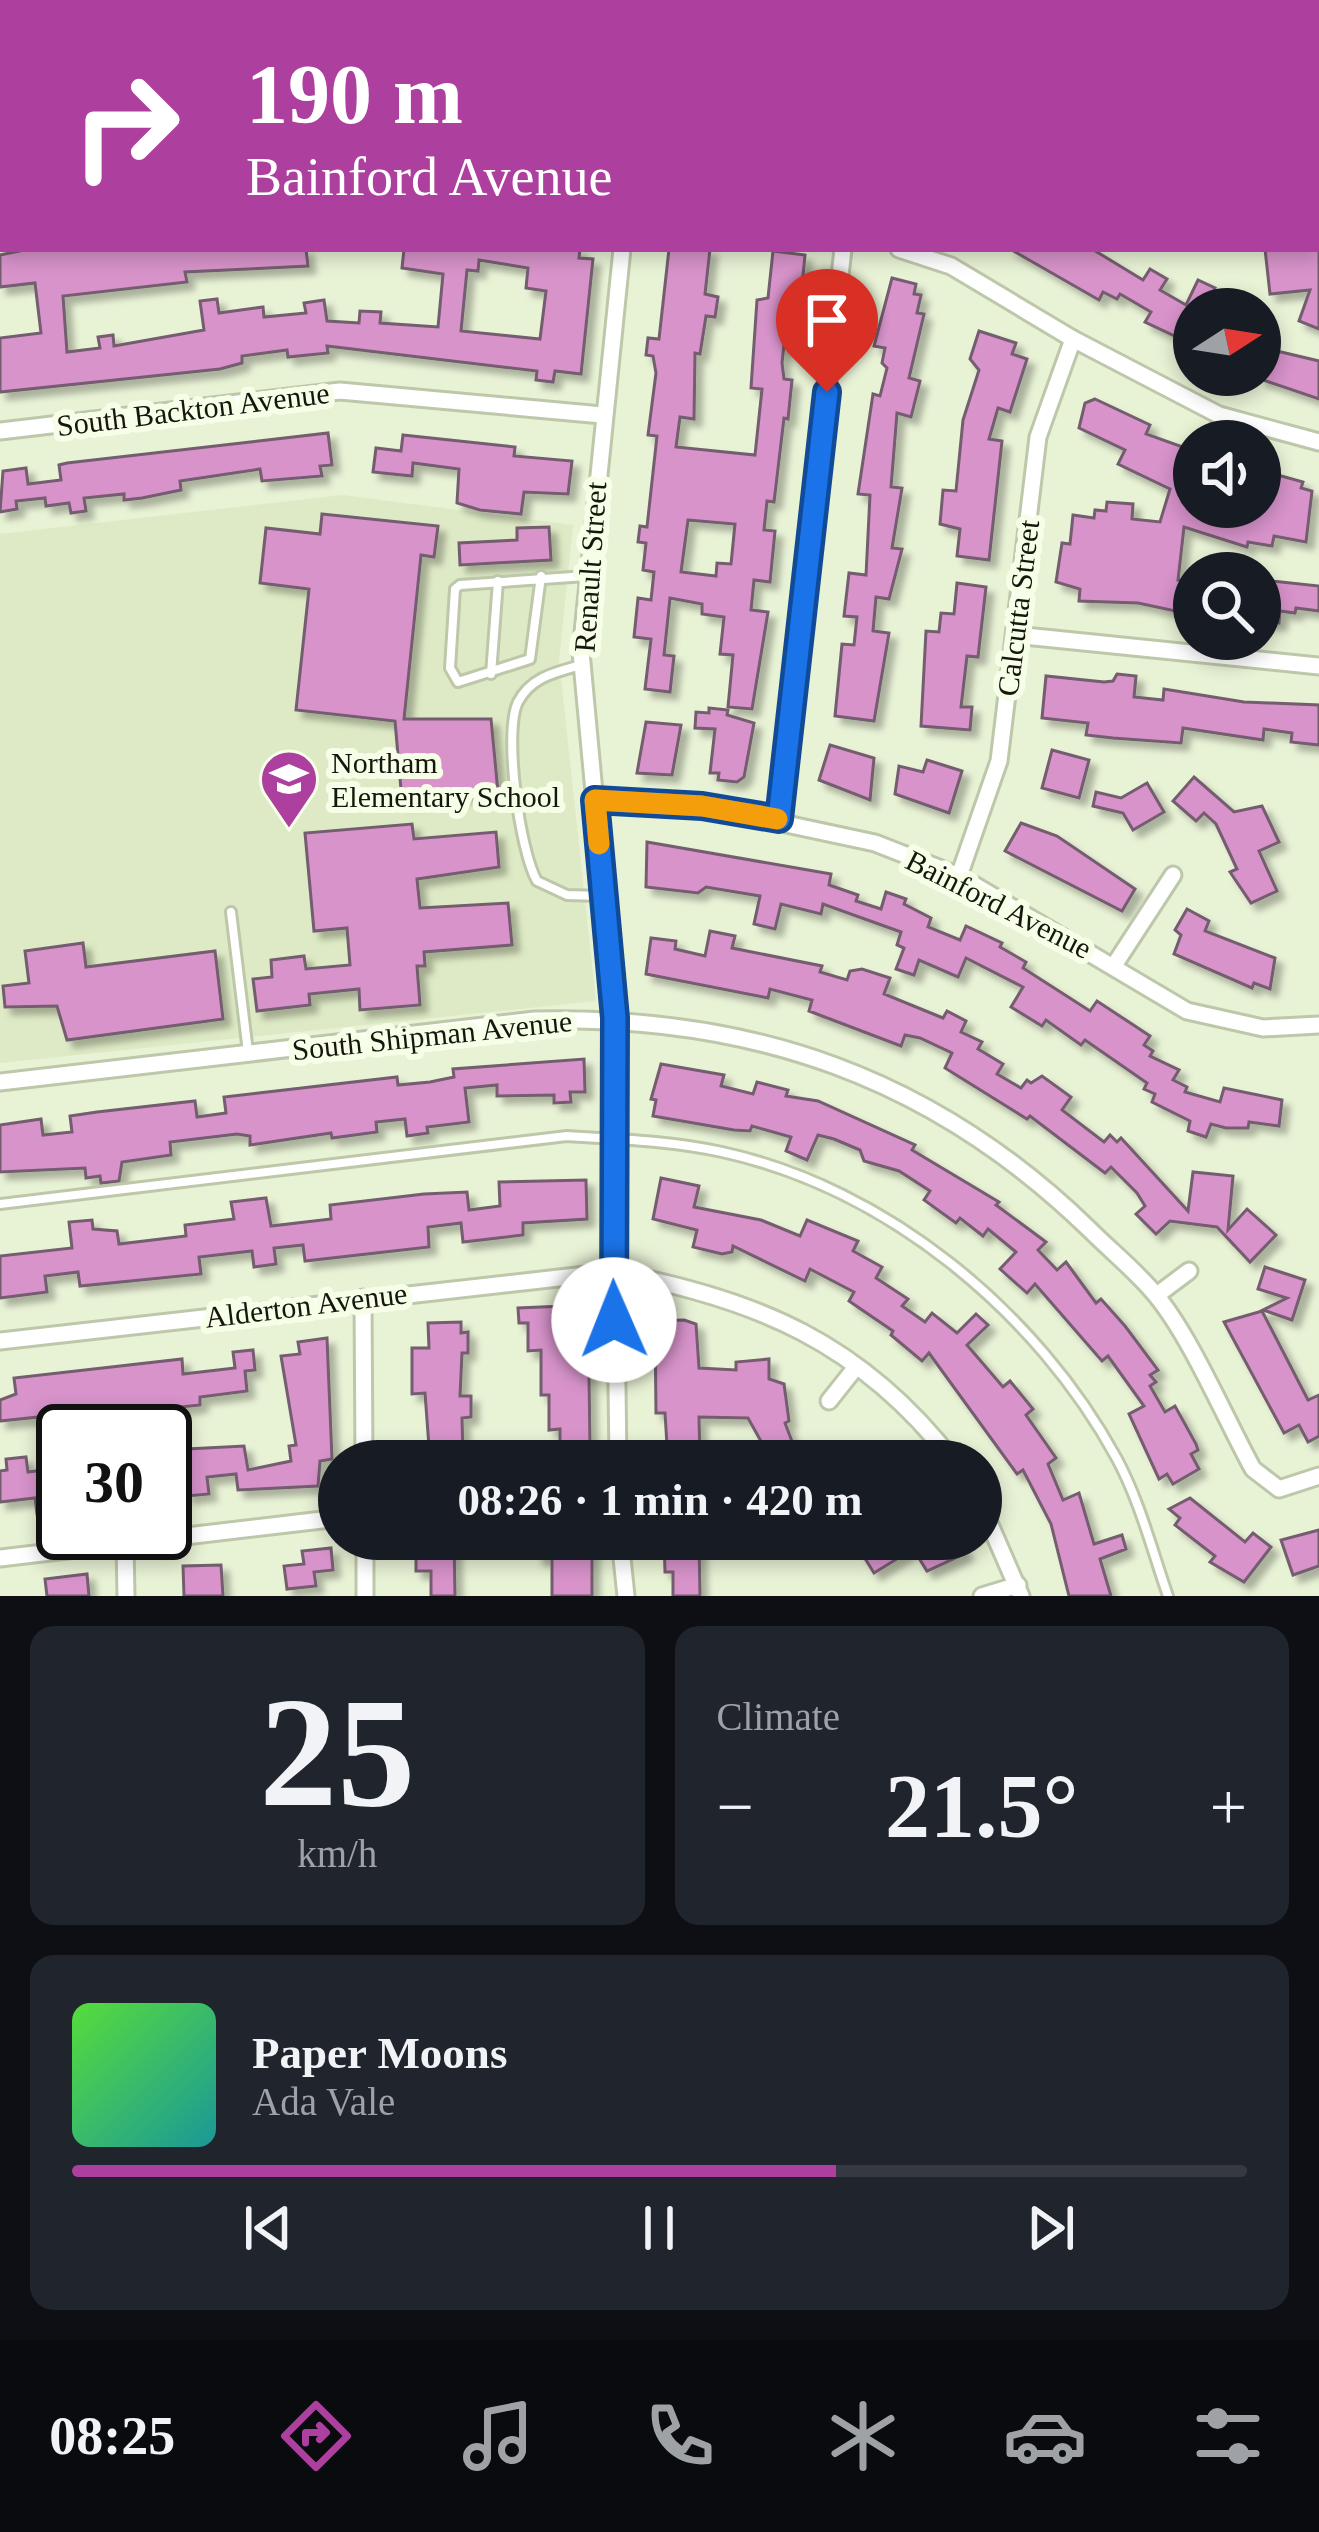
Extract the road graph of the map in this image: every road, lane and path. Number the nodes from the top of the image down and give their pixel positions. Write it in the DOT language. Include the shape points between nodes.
graph roads {
  1 [pos="622,252"];
  2 [pos="843,252"];
  3 [pos="908,252"];
  4 [pos="1073,339"];
  5 [pos="602,415"];
  6 [pos="0,431"];
  7 [pos="1319,442"];
  8 [pos="541,576"];
  9 [pos="588,576"];
  10 [pos="498,581"];
  11 [pos="1015,635"];
  12 [pos="583,665"];
  13 [pos="1319,666"];
  14 [pos="491,674"];
  15 [pos="595,800"];
  16 [pos="779,819"];
  17 [pos="1173,875"];
  18 [pos="959,876"];
  19 [pos="604,896"];
  20 [pos="230,912"];
  21 [pos="1114,964"];
  22 [pos="615,1018"];
  23 [pos="1319,1025"];
  24 [pos="248,1054"];
  25 [pos="0,1082"];
  26 [pos="0,1204"];
  27 [pos="1190,1271"];
  28 [pos="612,1272"];
  29 [pos="1157,1295"];
  30 [pos="363,1298"];
  31 [pos="0,1341"];
  32 [pos="856,1367"];
  33 [pos="829,1401"];
  34 [pos="364,1440"];
  35 [pos="617,1440"];
  36 [pos="937,1440"];
  37 [pos="1319,1476"];
  38 [pos="318,1521"];
  39 [pos="192,1536"];
  40 [pos="1002,1551"];
  41 [pos="36,1554"];
  42 [pos="0,1558"];
  43 [pos="125,1560"];
  44 [pos="364,1560"];
  45 [pos="622,1560"];
  46 [pos="1020,1591"];
  47 [pos="126,1596"];
  48 [pos="364,1596"];
  49 [pos="626,1596"];
  50 [pos="982,1596"];
  51 [pos="1168,1596"];
  1 -- 5 [label="street, Renault Street"];
  2 -- 16 [label="street"];
  3 -- 4 [label="street" via="951,266"];
  4 -- 7 [label="street" via="1219,415"];
  4 -- 11 [label="street, Calcutta Street" via="1037,436"];
  5 -- 6 [label="street, South Backton Avenue" via="340,391"];
  5 -- 9 [label="street, Renault Street"];
  8 -- 9 [label="lane"];
  8 -- 10 [label="lane"];
  8 -- 14 [label="lane" via="530,659"];
  9 -- 12 [label="street, Renault Street"];
  10 -- 14 [label="lane"];
  10 -- 14 [label="lane" via="455,589 450,668 458,682"];
  11 -- 13 [label="street"];
  11 -- 18 [label="street, Calcutta Street" via="1000,761"];
  12 -- 15 [label="street, Renault Street"];
  12 -- 19 [label="lane" via="548,674 518,701 516,790 537,881 567,895"];
  15 -- 16 [label="street, Bainford Avenue"];
  15 -- 19 [label="street, Renault Street"];
  16 -- 18 [label="street, Bainford Avenue" via="875,843"];
  17 -- 21 [label="street"];
  18 -- 21 [label="street, Bainford Avenue"];
  19 -- 22 [label="street, Renault Street"];
  20 -- 24 [label="lane"];
  21 -- 23 [label="street, Bainford Avenue" via="1187,1011 1263,1028"];
  22 -- 24 [label="street, South Shipman Avenue"];
  22 -- 28 [label="street, Renault Street, bridge"];
  22 -- 29 [label="street, South Shipman Avenue" via="722,1031 804,1052 903,1094 1047,1188"];
  24 -- 25 [label="street, South Shipman Avenue"];
  26 -- 51 [label="lane" via="568,1136 646,1141 770,1165 898,1225 1018,1324 1116,1458"];
  27 -- 29 [label="street"];
  28 -- 30 [label="street, Alderton Avenue"];
  28 -- 32 [label="street, Alderton Avenue" via="700,1288 791,1322"];
  28 -- 35 [label="street, Renault Street"];
  29 -- 37 [label="street, South Shipman Avenue" via="1253,1469 1280,1489"];
  30 -- 31 [label="street, Alderton Avenue"];
  30 -- 34 [label="street"];
  32 -- 33 [label="street"];
  32 -- 36 [label="street, Alderton Avenue"];
  38 -- 39 [label="street"];
  40 -- 46 [label="street"];
  41 -- 42 [label="street"];
  43 -- 47 [label="street"];
  44 -- 48 [label="street"];
  45 -- 49 [label="street"];
  46 -- 50 [label="street"];
}
